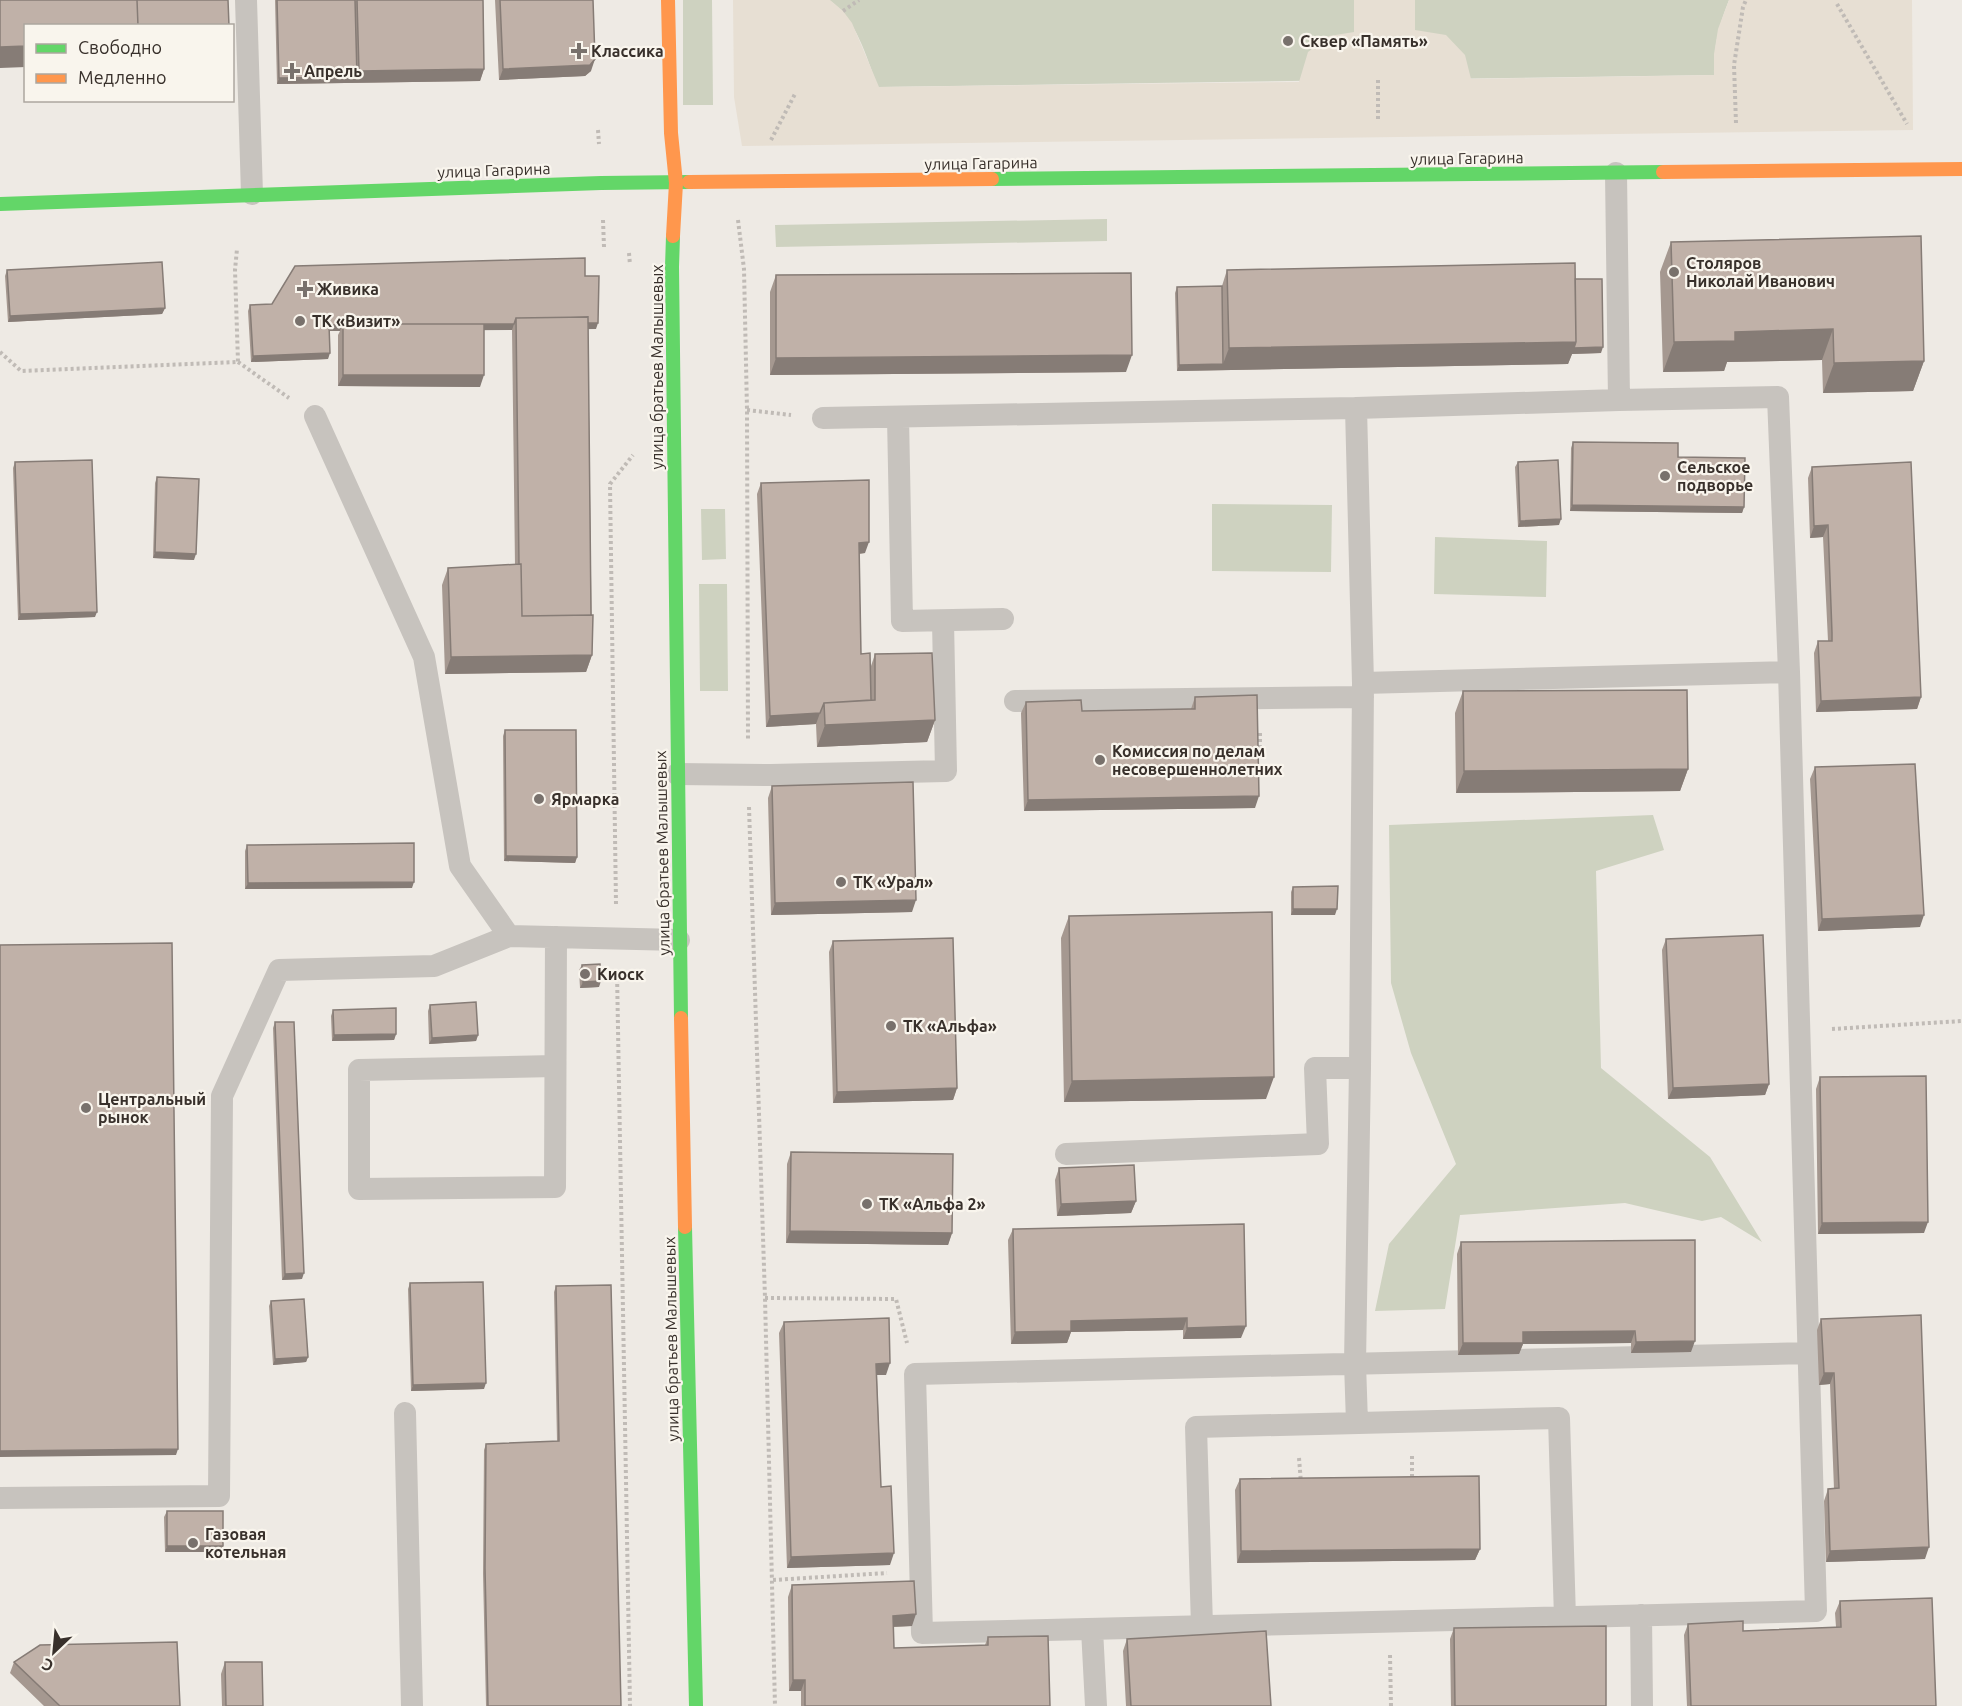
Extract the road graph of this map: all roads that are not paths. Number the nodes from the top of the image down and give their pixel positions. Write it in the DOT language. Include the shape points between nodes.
graph roads {
  1 [pos="246,0"];
  2 [pos="669,0"];
  3 [pos="1962,169"];
  4 [pos="1616,173"];
  5 [pos="676,183"];
  6 [pos="252,194"];
  7 [pos="0,204"];
  8 [pos="1619,400"];
  9 [pos="1356,408"];
  10 [pos="315,416"];
  11 [pos="898,417"];
  12 [pos="823,418"];
  13 [pos="1003,619"];
  14 [pos="943,621"];
  15 [pos="1790,672"];
  16 [pos="1363,690"];
  17 [pos="1015,701"];
  18 [pos="677,774"];
  19 [pos="509,936"];
  20 [pos="556,937"];
  21 [pos="679,939"];
  22 [pos="555,1066"];
  23 [pos="1360,1068"];
  24 [pos="1066,1154"];
  25 [pos="1809,1353"];
  26 [pos="1355,1364"];
  27 [pos="405,1413"];
  28 [pos="1358,1423"];
  29 [pos="0,1498"];
  30 [pos="1641,1615"];
  31 [pos="1565,1618"];
  32 [pos="1202,1626"];
  33 [pos="1092,1629"];
  34 [pos="412,1706"];
  35 [pos="696,1706"];
  36 [pos="1096,1706"];
  37 [pos="1642,1706"];
  1 -- 6 [label="lane"];
  2 -- 5 [label="main road, улица братьев Малышевых" via="671,133"];
  3 -- 4 [label="main road, улица Гагарина"];
  4 -- 5 [label="main road, улица Гагарина"];
  4 -- 8 [label="lane"];
  5 -- 6 [label="main road, улица Гагарина"];
  5 -- 18 [label="main road, улица братьев Малышевых" via="672,267"];
  6 -- 7 [label="main road, улица Гагарина"];
  8 -- 9 [label="lane"];
  8 -- 15 [label="lane" via="1778,397"];
  9 -- 11 [label="lane"];
  9 -- 16 [label="lane"];
  10 -- 19 [label="lane" via="424,657 460,866"];
  11 -- 12 [label="lane"];
  11 -- 14 [label="lane" via="902,621"];
  13 -- 14 [label="lane"];
  14 -- 18 [label="lane" via="946,771"];
  15 -- 16 [label="lane"];
  15 -- 25 [label="lane"];
  16 -- 17 [label="lane"];
  16 -- 23 [label="lane"];
  18 -- 21 [label="main road, улица братьев Малышевых"];
  19 -- 20 [label="lane"];
  19 -- 29 [label="lane" via="435,966 279,970 222,1096 219,1496"];
  20 -- 21 [label="lane"];
  20 -- 22 [label="lane"];
  21 -- 35 [label="main road, улица братьев Малышевых"];
  22 -- 22 [label="lane" via="555,1187 359,1189 359,1070"];
  23 -- 24 [label="lane" via="1315,1068 1318,1144"];
  23 -- 26 [label="lane"];
  25 -- 26 [label="lane"];
  25 -- 30 [label="lane" via="1816,1611"];
  26 -- 28 [label="lane"];
  26 -- 33 [label="lane" via="915,1374 922,1633"];
  27 -- 34 [label="lane"];
  28 -- 31 [label="lane" via="1559,1418"];
  28 -- 32 [label="lane" via="1196,1427"];
  30 -- 31 [label="lane"];
  30 -- 37 [label="lane"];
  31 -- 32 [label="lane"];
  32 -- 33 [label="lane"];
  33 -- 36 [label="lane"];
}
